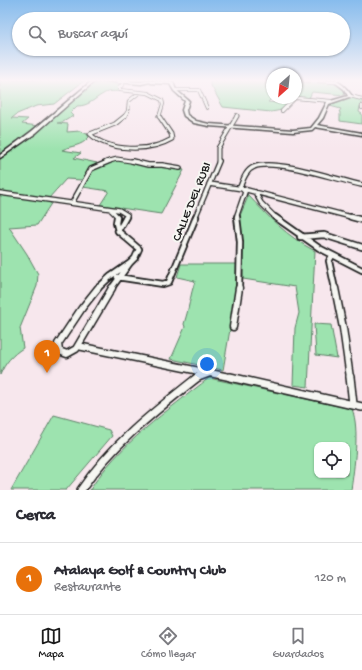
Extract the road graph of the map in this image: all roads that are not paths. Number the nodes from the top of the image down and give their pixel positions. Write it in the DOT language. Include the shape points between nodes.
graph roads {
  1 [pos="68,103"];
  2 [pos="127,103"];
  3 [pos="163,103"];
  4 [pos="186,103"];
  5 [pos="205,103"];
  6 [pos="328,103"];
  7 [pos="289,104"];
  8 [pos="207,108"];
  9 [pos="282,111"];
  10 [pos="237,115"];
  11 [pos="230,126"];
  12 [pos="315,126"];
  13 [pos="362,134"];
  14 [pos="0,157"];
  15 [pos="180,168"];
  16 [pos="209,184"];
  17 [pos="362,185"];
  18 [pos="243,189"];
  19 [pos="255,192"];
  20 [pos="0,193"];
  21 [pos="72,203"];
  22 [pos="108,209"];
  23 [pos="362,220"];
  24 [pos="118,231"];
  25 [pos="300,236"];
  26 [pos="362,247"];
  27 [pos="332,256"];
  28 [pos="131,262"];
  29 [pos="362,270"];
  30 [pos="112,276"];
  31 [pos="120,278"];
  32 [pos="233,327"];
  33 [pos="78,346"];
  34 [pos="210,373"];
  35 [pos="353,404"];
  36 [pos="362,406"];
  37 [pos="81,490"];
  1 -- 14 [label="main road"];
  2 -- 3 [label="street" via="126,115 107,128 91,133 90,136 106,144 134,147 152,147 170,141 172,136 159,118"];
  4 -- 11 [label="street" via="185,115 190,119 209,125"];
  5 -- 8 [label="street"];
  6 -- 12 [label="street"];
  7 -- 9 [label="street"];
  10 -- 11 [label="street, CALLE DEL RUBI"];
  11 -- 12 [label="street" via="305,131"];
  11 -- 16 [label="street, CALLE DEL RUBI" via="218,148 219,160"];
  12 -- 13 [label="street"];
  15 -- 21 [label="street" via="117,159 104,162 91,169"];
  16 -- 18 [label="street"];
  16 -- 31 [label="street, CALLE DEL RUBI" via="171,279 166,284"];
  17 -- 18 [label="street" via="277,165 262,165 247,172 240,187"];
  18 -- 19 [label="street"];
  18 -- 32 [label="street" via="245,196 237,215 240,285"];
  19 -- 23 [label="street"];
  19 -- 25 [label="street" via="277,220"];
  20 -- 21 [label="street"];
  21 -- 22 [label="street"];
  22 -- 24 [label="street" via="117,216"];
  22 -- 24 [label="street" via="126,214"];
  24 -- 28 [label="street" via="139,249 139,253"];
  25 -- 26 [label="street" via="319,233"];
  25 -- 27 [label="street"];
  27 -- 29 [label="street"];
  27 -- 35 [label="street" via="329,261 343,328"];
  28 -- 30 [label="street"];
  28 -- 31 [label="street"];
  30 -- 31 [label="street"];
  30 -- 33 [label="street" via="84,303 57,347 61,353 67,354"];
  31 -- 33 [label="street"];
  33 -- 34 [label="street"];
  34 -- 35 [label="street"];
  34 -- 37 [label="street" via="199,377 141,424 106,458"];
  35 -- 36 [label="street"];
}
